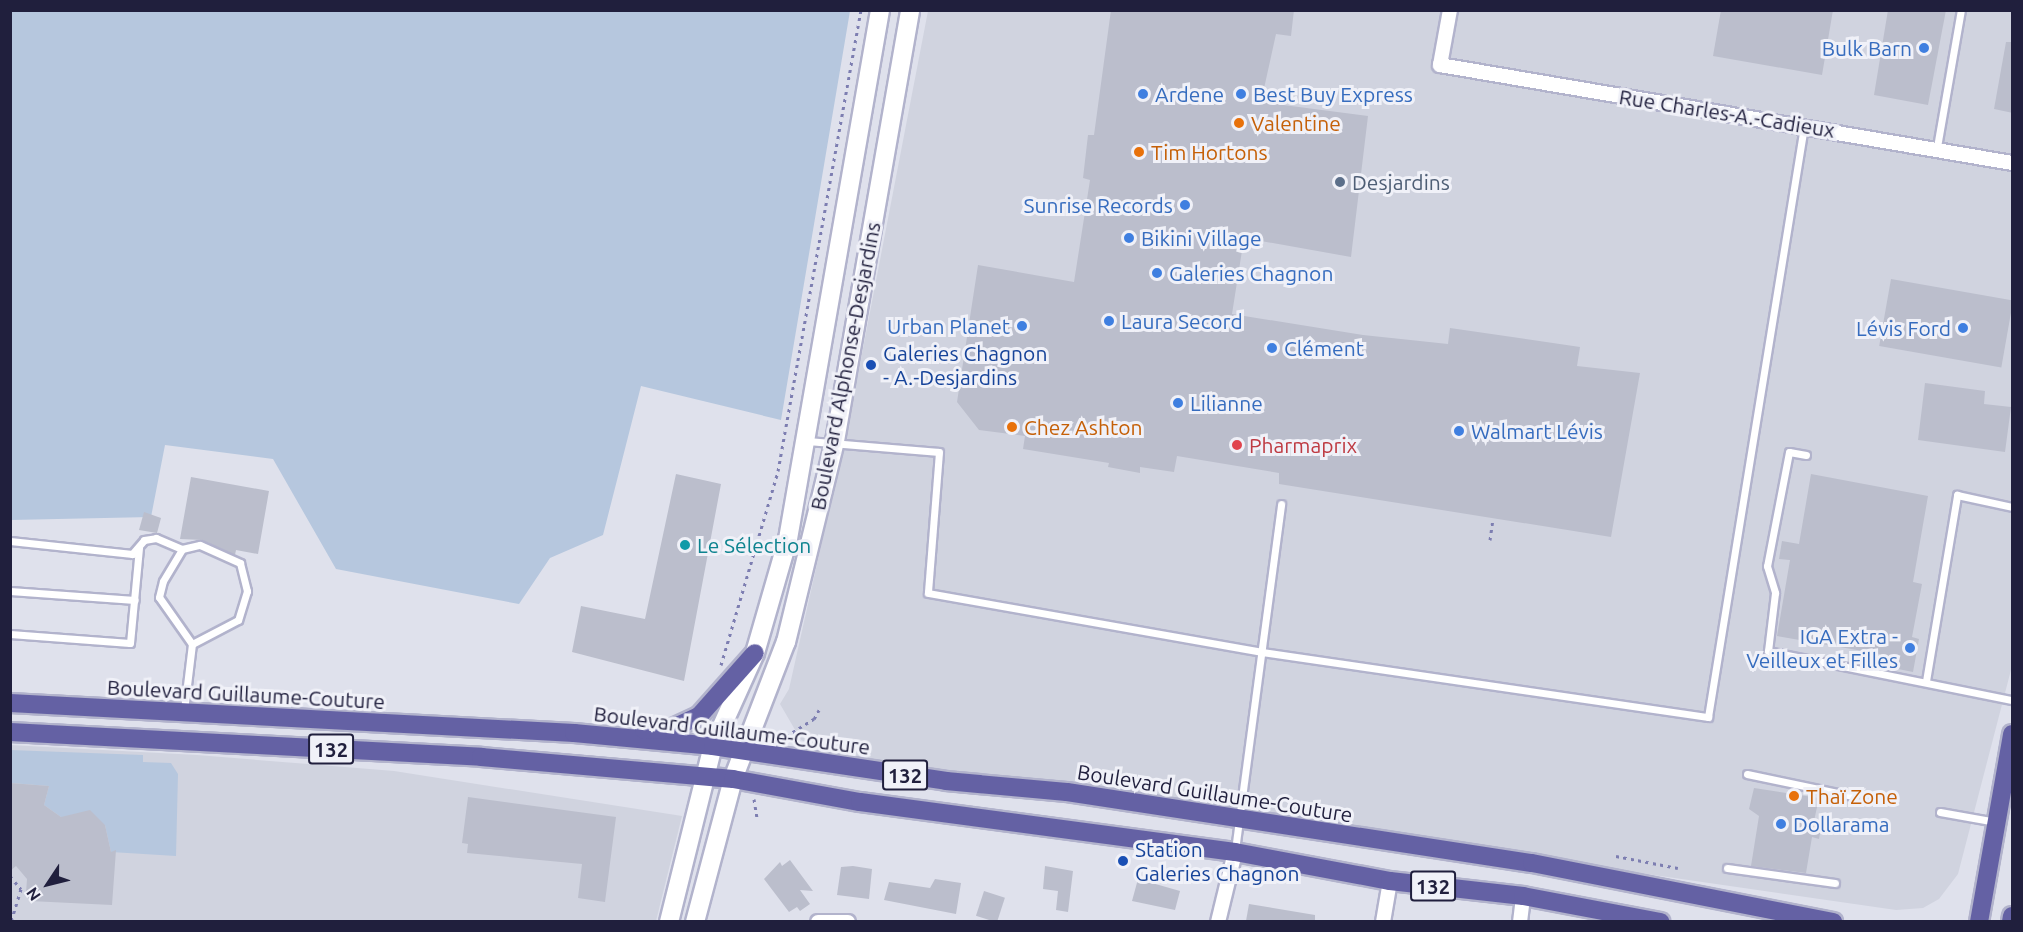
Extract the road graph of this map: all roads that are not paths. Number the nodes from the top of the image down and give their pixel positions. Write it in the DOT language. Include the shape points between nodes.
graph roads {
  1 [pos="880,10"];
  2 [pos="910,10"];
  3 [pos="1450,10"];
  4 [pos="1961,10"];
  5 [pos="1804,126"];
  6 [pos="1937,147"];
  7 [pos="2013,163"];
  8 [pos="805,441"];
  9 [pos="834,441"];
  10 [pos="1806,455"];
  11 [pos="1281,504"];
  12 [pos="2013,507"];
  13 [pos="10,541"];
  14 [pos="139,547"];
  15 [pos="182,549"];
  16 [pos="10,591"];
  17 [pos="135,600"];
  18 [pos="10,634"];
  19 [pos="192,644"];
  20 [pos="1262,652"];
  21 [pos="755,653"];
  22 [pos="1926,681"];
  23 [pos="2013,700"];
  24 [pos="10,703"];
  25 [pos="184,712"];
  26 [pos="10,732"];
  27 [pos="574,734"];
  28 [pos="2013,734"];
  29 [pos="713,746"];
  30 [pos="744,750"];
  31 [pos="1747,774"];
  32 [pos="703,777"];
  33 [pos="733,779"];
  34 [pos="1852,796"];
  35 [pos="1940,812"];
  36 [pos="1240,820"];
  37 [pos="1996,822"];
  38 [pos="1235,852"];
  39 [pos="1727,868"];
  40 [pos="1390,881"];
  41 [pos="1834,884"];
  42 [pos="1523,896"];
  43 [pos="2013,916"];
  44 [pos="1631,919"];
  45 [pos="669,921"];
  46 [pos="695,921"];
  47 [pos="818,921"];
  48 [pos="848,921"];
  49 [pos="1218,921"];
  50 [pos="1383,921"];
  51 [pos="1520,921"];
  52 [pos="1661,921"];
  53 [pos="1833,921"];
  54 [pos="1979,921"];
  55 [pos="2012,921"];
  1 -- 8 [label="main road, Boulevard Alphonse-Desjardins"];
  2 -- 9 [label="main road, Boulevard Alphonse-Desjardins"];
  3 -- 5 [label="street, Rue Charles-A.-Cadieux" via="1440,65"];
  4 -- 6 [label="lane"];
  5 -- 6 [label="street, Rue Charles-A.-Cadieux"];
  5 -- 20 [label="lane" via="1708,717"];
  6 -- 7 [label="street, Rue Charles-A.-Cadieux"];
  8 -- 9 [label="lane"];
  8 -- 21 [label="main road, Boulevard Alphonse-Desjardins" via="788,539"];
  9 -- 20 [label="lane" via="939,452 928,593"];
  9 -- 30 [label="main road, Boulevard Alphonse-Desjardins" via="786,642"];
  10 -- 22 [label="lane" via="1789,452 1786,464 1767,566 1775,593 1768,651"];
  11 -- 20 [label="lane"];
  12 -- 22 [label="lane" via="1957,495"];
  13 -- 14 [label="lane" via="132,554"];
  14 -- 15 [label="lane" via="144,540 156,538"];
  14 -- 17 [label="lane"];
  15 -- 19 [label="lane" via="163,581 159,597"];
  15 -- 19 [label="lane" via="200,545 240,563 247,591 238,620"];
  16 -- 17 [label="lane"];
  17 -- 18 [label="lane" via="130,643"];
  19 -- 25 [label="lane"];
  20 -- 36 [label="lane"];
  21 -- 27 [label="main road" via="717,699 686,724 671,729"];
  21 -- 29 [label="main road, Boulevard Alphonse-Desjardins"];
  22 -- 23 [label="lane"];
  24 -- 25 [label="main road, Boulevard Guillaume-Couture / 132"];
  25 -- 27 [label="main road, Boulevard Guillaume-Couture / 132"];
  26 -- 32 [label="main road, 132" via="481,757"];
  27 -- 29 [label="main road, Boulevard Guillaume-Couture / 132"];
  28 -- 37 [label="main road"];
  29 -- 30 [label="main road, Boulevard Guillaume-Couture / 132"];
  29 -- 32 [label="main road, Boulevard Alphonse-Desjardins"];
  30 -- 33 [label="main road, Boulevard Alphonse-Desjardins"];
  30 -- 36 [label="main road, Boulevard Guillaume-Couture / 132" via="946,781 1066,792"];
  31 -- 34 [label="lane"];
  32 -- 33 [label="main road, 132"];
  32 -- 45 [label="main road, Boulevard Alphonse-Desjardins"];
  33 -- 38 [label="main road, 132" via="860,802"];
  33 -- 46 [label="main road, Boulevard Alphonse-Desjardins"];
  35 -- 37 [label="lane"];
  36 -- 38 [label="lane"];
  36 -- 53 [label="main road, Boulevard Guillaume-Couture / 132" via="1532,863"];
  37 -- 54 [label="main road"];
  38 -- 40 [label="main road, 132"];
  38 -- 49 [label="street"];
  39 -- 41 [label="lane"];
  40 -- 42 [label="main road, 132"];
  40 -- 50 [label="street"];
  42 -- 44 [label="main road, 132"];
  42 -- 51 [label="street"];
  43 -- 55 [label="main road"];
  44 -- 52 [label="main road, 132"];
  47 -- 48 [label="street"];
}
